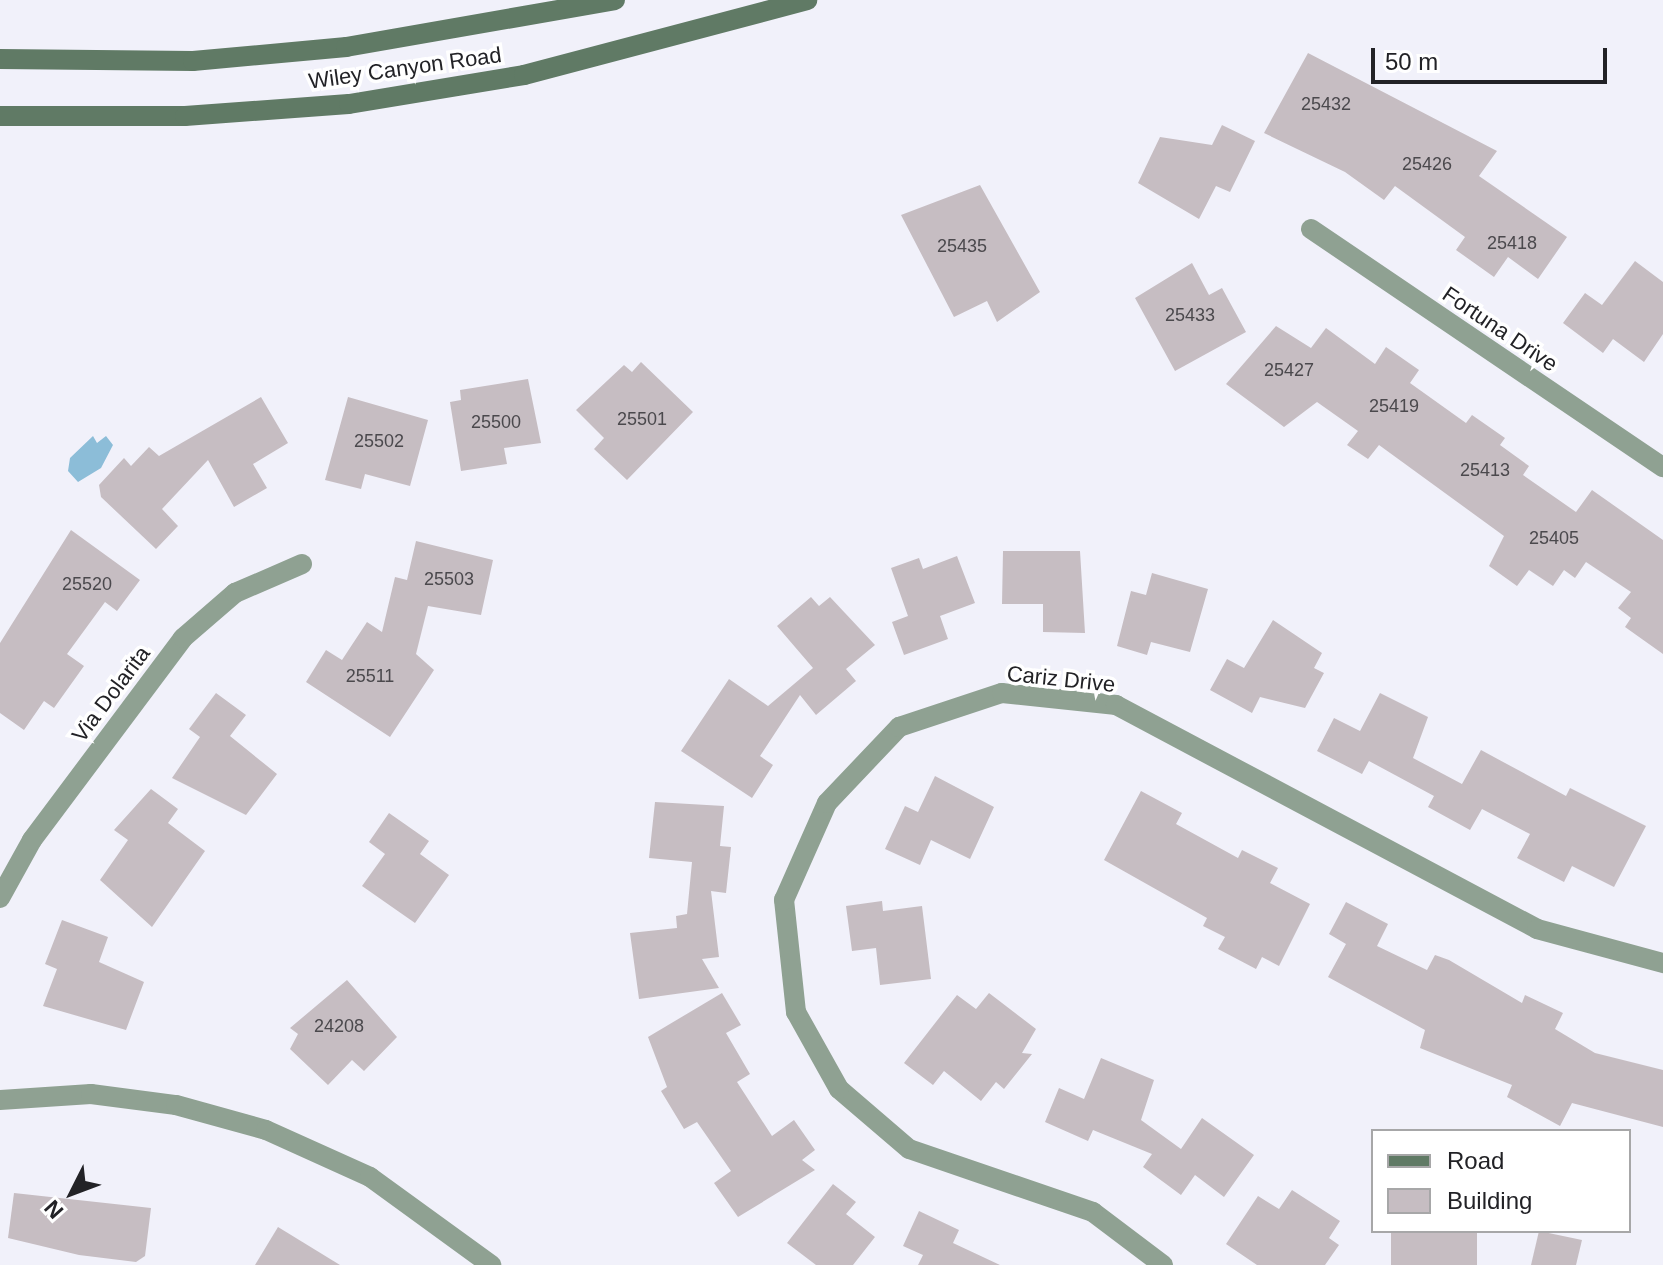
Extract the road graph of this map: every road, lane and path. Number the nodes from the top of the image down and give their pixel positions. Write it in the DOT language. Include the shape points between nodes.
graph roads {
  1 [pos="615,0"];
  2 [pos="807,0"];
  3 [pos="0,59"];
  4 [pos="0,116"];
  5 [pos="1311,229"];
  6 [pos="1663,467"];
  7 [pos="302,564"];
  8 [pos="0,898"];
  9 [pos="1663,963"];
  10 [pos="0,1100"];
  11 [pos="491,1265"];
  12 [pos="1163,1265"];
  1 -- 3 [label="main road, Wiley Canyon Road" via="346,47 193,61"];
  2 -- 4 [label="main road, Wiley Canyon Road" via="524,75 349,104 185,116"];
  5 -- 6 [label="street, Fortuna Drive"];
  7 -- 8 [label="street, Via Dolarita" via="235,593 183,638 32,840"];
  9 -- 12 [label="street, Cariz Drive" via="1537,929 1116,705 1002,693 899,727 827,803 784,900 796,1012 839,1089 909,1149 1093,1212"];
  10 -- 11 [label="street" via="91,1094 176,1105 266,1130 370,1177"];
}
